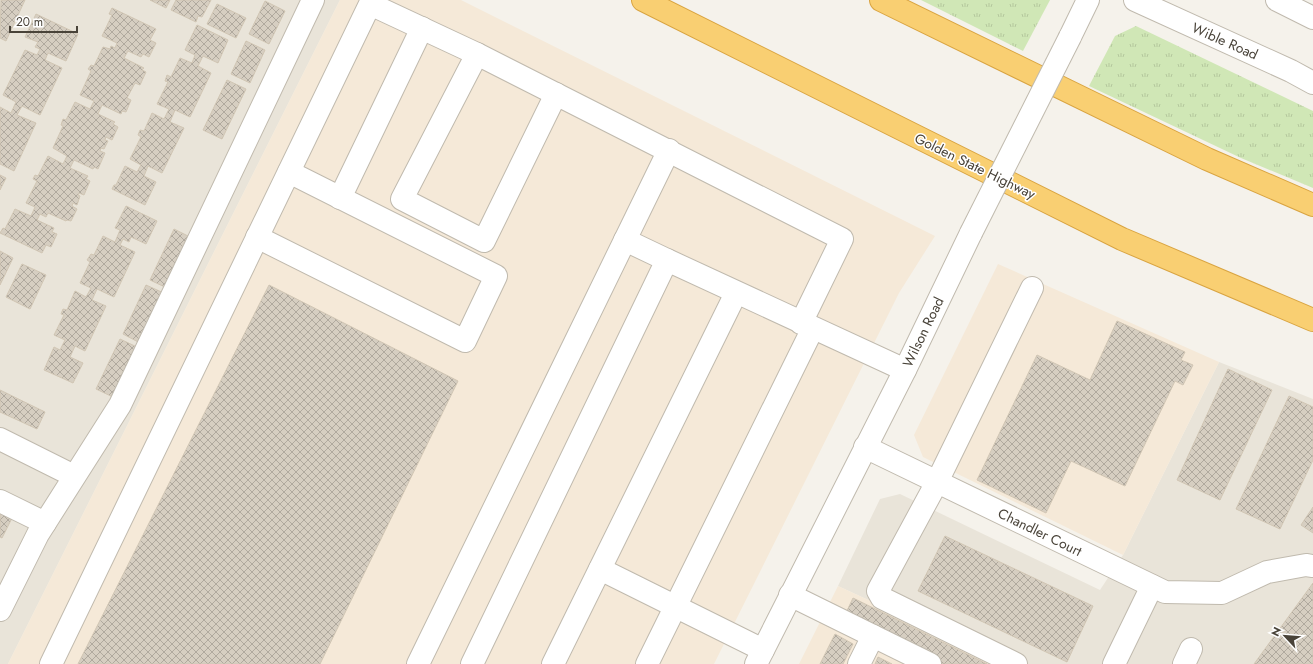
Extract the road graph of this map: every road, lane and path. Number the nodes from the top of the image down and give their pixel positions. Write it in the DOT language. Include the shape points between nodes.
graph roads {
  1 [pos="313,0"];
  2 [pos="642,0"];
  3 [pos="881,0"];
  4 [pos="1088,0"];
  5 [pos="1136,0"];
  6 [pos="1284,2"];
  7 [pos="1313,18"];
  8 [pos="422,28"];
  9 [pos="477,54"];
  10 [pos="1313,84"];
  11 [pos="556,94"];
  12 [pos="669,150"];
  13 [pos="289,172"];
  14 [pos="340,198"];
  15 [pos="1313,205"];
  16 [pos="257,237"];
  17 [pos="625,240"];
  18 [pos="667,260"];
  19 [pos="1032,288"];
  20 [pos="736,293"];
  21 [pos="1313,320"];
  22 [pos="807,326"];
  23 [pos="904,370"];
  24 [pos="0,439"];
  25 [pos="865,447"];
  26 [pos="74,476"];
  27 [pos="937,482"];
  28 [pos="0,501"];
  29 [pos="45,523"];
  30 [pos="1313,566"];
  31 [pos="600,569"];
  32 [pos="1152,586"];
  33 [pos="790,595"];
  34 [pos="675,606"];
  35 [pos="0,610"];
  36 [pos="873,636"];
  37 [pos="760,657"];
  38 [pos="909,659"];
  39 [pos="51,664"];
  40 [pos="418,664"];
  41 [pos="472,664"];
  42 [pos="553,664"];
  43 [pos="647,664"];
  44 [pos="859,664"];
  45 [pos="930,664"];
  46 [pos="1016,664"];
  47 [pos="1114,664"];
  1 -- 26 [label="street" via="120,405"];
  2 -- 21 [label="highway, Golden State Highway" via="1122,239"];
  3 -- 15 [label="highway" via="1207,159"];
  4 -- 23 [label="street, Wilson Road, bridge"];
  5 -- 10 [label="street, Wible Road" via="1291,71"];
  6 -- 7 [label="street"];
  8 -- 9 [label="street"];
  8 -- 13 [label="street" via="370,4"];
  8 -- 14 [label="street"];
  9 -- 11 [label="street"];
  9 -- 11 [label="street" via="402,200 484,241"];
  11 -- 12 [label="street"];
  12 -- 17 [label="street"];
  12 -- 22 [label="street" via="842,239"];
  13 -- 14 [label="street"];
  13 -- 16 [label="street"];
  14 -- 16 [label="street" via="496,276 465,341"];
  16 -- 39 [label="street"];
  17 -- 18 [label="street"];
  17 -- 40 [label="street"];
  18 -- 20 [label="street"];
  18 -- 41 [label="street"];
  19 -- 27 [label="street"];
  20 -- 22 [label="street"];
  20 -- 31 [label="street"];
  22 -- 23 [label="street"];
  22 -- 34 [label="street"];
  23 -- 25 [label="street, Wilson Road"];
  24 -- 26 [label="street"];
  25 -- 27 [label="street, Chandler Court"];
  25 -- 33 [label="street, Wilson Road"];
  26 -- 29 [label="street"];
  27 -- 32 [label="street, Chandler Court"];
  27 -- 46 [label="street" via="878,591 882,598"];
  28 -- 29 [label="street"];
  29 -- 35 [label="street"];
  30 -- 32 [label="street, Chandler Court" via="1267,572 1222,593 1165,592"];
  31 -- 34 [label="street"];
  31 -- 42 [label="street"];
  32 -- 47 [label="street"];
  33 -- 36 [label="street"];
  33 -- 37 [label="street, Wilson Road"];
  34 -- 37 [label="street"];
  34 -- 43 [label="street"];
  36 -- 38 [label="street"];
  36 -- 44 [label="street"];
  38 -- 45 [label="street"];
}
